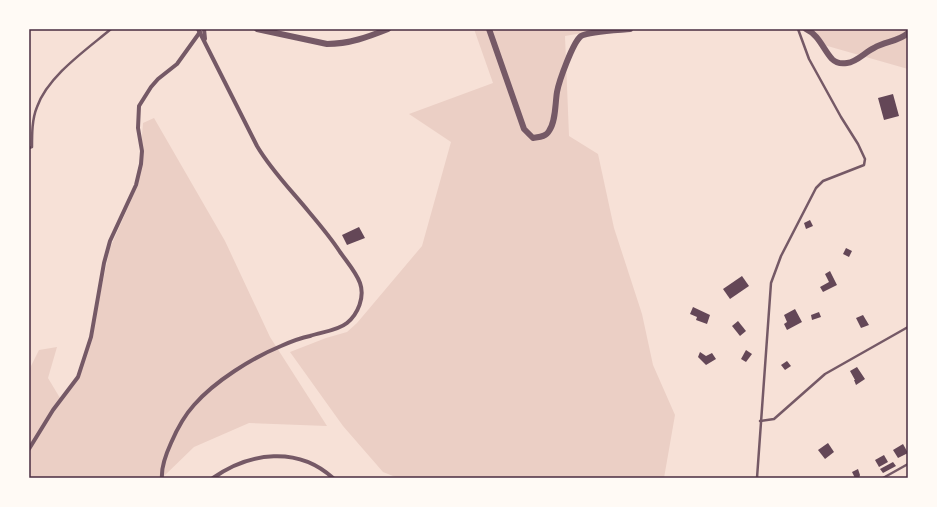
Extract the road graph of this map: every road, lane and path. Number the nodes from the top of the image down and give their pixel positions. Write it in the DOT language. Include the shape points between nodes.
graph roads {
  1 [pos="111,29"];
  2 [pos="204,29"];
  3 [pos="257,29"];
  4 [pos="388,29"];
  5 [pos="489,29"];
  6 [pos="630,29"];
  7 [pos="798,29"];
  8 [pos="806,29"];
  9 [pos="199,31"];
  10 [pos="908,33"];
  11 [pos="205,41"];
  12 [pos="29,148"];
  13 [pos="908,326"];
  14 [pos="760,421"];
  15 [pos="29,448"];
  16 [pos="908,464"];
  17 [pos="162,478"];
  18 [pos="213,478"];
  19 [pos="333,478"];
  20 [pos="757,478"];
  21 [pos="883,478"];
  1 -- 12 [label="lane" via="66,66 47,89 37,107 32,147"];
  2 -- 11 [label="street"];
  3 -- 4 [label="street" via="327,44 338,44"];
  5 -- 6 [label="street" via="524,130 533,138 549,132 563,71 579,38 587,33"];
  7 -- 14 [label="lane" via="809,59 865,159 864,164 823,181 816,188 781,256 771,283"];
  8 -- 10 [label="street" via="816,36 832,59 842,64 849,63 875,47 902,38"];
  9 -- 11 [label="street"];
  9 -- 15 [label="street" via="177,64 158,79 139,106 138,128 142,164 136,185 110,241 91,337 78,377"];
  11 -- 17 [label="street" via="256,146 334,244 356,275 362,292 356,314 345,324 281,346 255,359 208,391 194,405 175,434 163,464"];
  13 -- 14 [label="lane" via="825,374 774,419"];
  14 -- 20 [label="lane"];
  16 -- 21 [label="lane"];
  18 -- 19 [label="street" via="245,462 278,456 310,462"];
}
